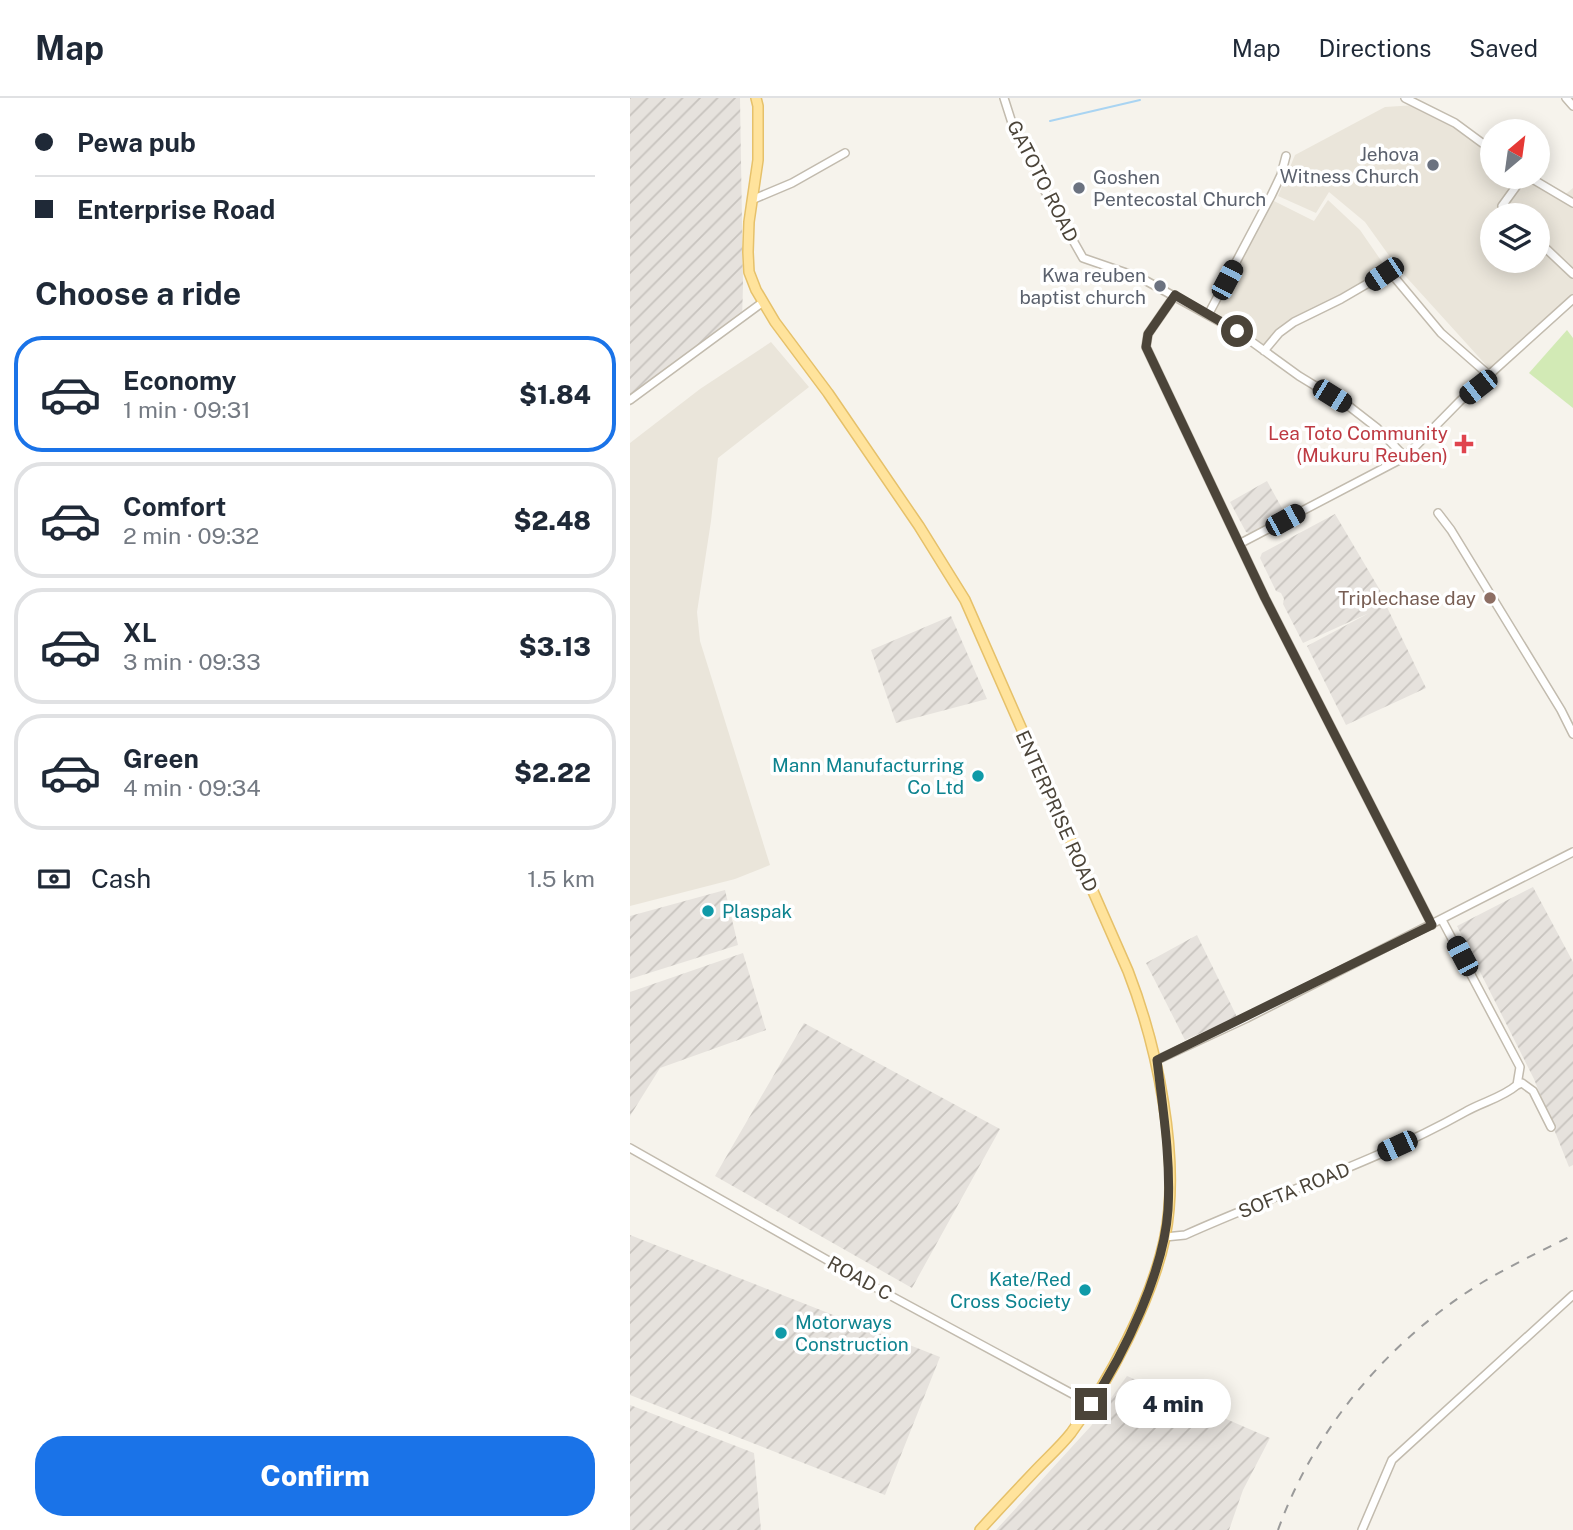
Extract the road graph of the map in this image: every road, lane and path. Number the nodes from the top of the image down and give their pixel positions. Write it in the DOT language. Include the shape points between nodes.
graph roads {
  1 [pos="756,98"];
  2 [pos="1004,98"];
  3 [pos="1405,98"];
  4 [pos="1566,98"];
  5 [pos="1573,106"];
  6 [pos="1480,141"];
  7 [pos="845,153"];
  8 [pos="1286,156"];
  9 [pos="1549,189"];
  10 [pos="754,199"];
  11 [pos="1573,203"];
  12 [pos="1550,252"];
  13 [pos="1573,274"];
  14 [pos="1175,295"];
  15 [pos="1573,299"];
  16 [pos="763,302"];
  17 [pos="1208,315"];
  18 [pos="1264,351"];
  19 [pos="1490,376"];
  20 [pos="630,400"];
  21 [pos="1405,457"];
  22 [pos="1438,513"];
  23 [pos="1241,544"];
  24 [pos="1573,734"];
  25 [pos="1573,852"];
  26 [pos="1442,920"];
  27 [pos="1432,925"];
  28 [pos="1157,1060"];
  29 [pos="1517,1084"];
  30 [pos="1552,1127"];
  31 [pos="630,1148"];
  32 [pos="1165,1237"];
  33 [pos="1573,1294"];
  34 [pos="1091,1404"];
  35 [pos="979,1530"];
  36 [pos="1362,1530"];
  1 -- 10 [label="main road, ENTERPRISE ROAD" via="759,128"];
  2 -- 14 [label="street, GATOTO ROAD" via="1042,186 1083,258"];
  3 -- 6 [label="street"];
  4 -- 5 [label="street"];
  7 -- 10 [label="street"];
  8 -- 17 [label="street" via="1271,196"];
  9 -- 11 [label="street"];
  10 -- 16 [label="main road, ENTERPRISE ROAD" via="749,272"];
  12 -- 13 [label="street"];
  14 -- 17 [label="street, GATOTO ROAD"];
  14 -- 23 [label="street" via="1148,334 1146,347"];
  15 -- 19 [label="street"];
  16 -- 20 [label="street"];
  16 -- 28 [label="main road, ENTERPRISE ROAD" via="965,600 1128,971"];
  17 -- 18 [label="street, GATOTO ROAD"];
  18 -- 19 [label="street" via="1294,321 1390,272 1441,333"];
  18 -- 21 [label="street, GATOTO ROAD" via="1368,421"];
  19 -- 21 [label="street"];
  21 -- 23 [label="street"];
  22 -- 24 [label="street"];
  23 -- 27 [label="street"];
  25 -- 26 [label="street"];
  26 -- 27 [label="street"];
  26 -- 29 [label="street" via="1520,1067"];
  27 -- 28 [label="street"];
  28 -- 32 [label="main road, ENTERPRISE ROAD" via="1169,1175"];
  29 -- 30 [label="street" via="1533,1091"];
  29 -- 32 [label="street, SOFTA ROAD" via="1358,1165 1185,1235"];
  31 -- 34 [label="street, ROAD C"];
  32 -- 34 [label="main road, ENTERPRISE ROAD" via="1141,1308"];
  33 -- 36 [label="street" via="1392,1460"];
  34 -- 35 [label="main road, ENTERPRISE ROAD" via="1069,1436"];
}
